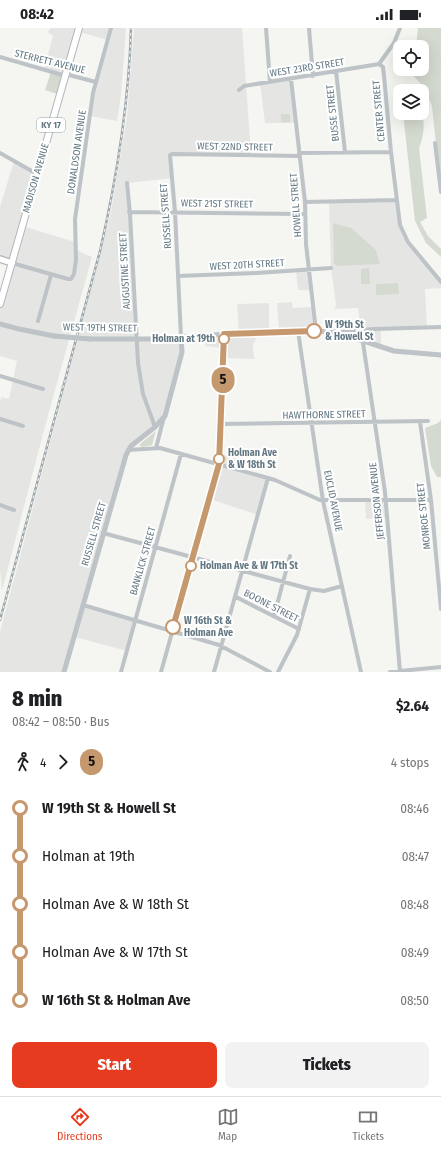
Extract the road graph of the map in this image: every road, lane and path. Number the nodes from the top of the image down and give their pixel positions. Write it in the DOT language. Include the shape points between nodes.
graph roads {
  1 [pos="79,28"];
  2 [pos="111,28"];
  3 [pos="266,28"];
  4 [pos="309,28"];
  5 [pos="400,28"];
  6 [pos="0,57"];
  7 [pos="379,64"];
  8 [pos="336,71"];
  9 [pos="66,76"];
  10 [pos="313,76"];
  11 [pos="291,79"];
  12 [pos="96,82"];
  13 [pos="270,82"];
  14 [pos="239,90"];
  15 [pos="436,143"];
  16 [pos="345,152"];
  17 [pos="391,152"];
  18 [pos="0,153"];
  19 [pos="170,155"];
  20 [pos="300,155"];
  21 [pos="37,174"];
  22 [pos="127,183"];
  23 [pos="441,192"];
  24 [pos="397,200"];
  25 [pos="305,202"];
  26 [pos="129,212"];
  27 [pos="175,212"];
  28 [pos="305,214"];
  29 [pos="0,259"];
  30 [pos="12,263"];
  31 [pos="331,268"];
  32 [pos="309,270"];
  33 [pos="51,275"];
  34 [pos="178,276"];
  35 [pos="441,282"];
  36 [pos="0,304"];
  37 [pos="38,321"];
  38 [pos="0,324"];
  39 [pos="441,327"];
  40 [pos="361,330"];
  41 [pos="298,331"];
  42 [pos="316,331"];
  43 [pos="336,332"];
  44 [pos="224,334"];
  45 [pos="181,337"];
  46 [pos="136,338"];
  47 [pos="363,342"];
  48 [pos="441,355"];
  49 [pos="0,376"];
  50 [pos="43,388"];
  51 [pos="164,416"];
  52 [pos="0,419"];
  53 [pos="428,421"];
  54 [pos="375,422"];
  55 [pos="420,422"];
  56 [pos="311,423"];
  57 [pos="221,424"];
  58 [pos="23,426"];
  59 [pos="155,427"];
  60 [pos="156,448"];
  61 [pos="128,450"];
  62 [pos="181,454"];
  63 [pos="219,464"];
  64 [pos="268,478"];
  65 [pos="431,500"];
  66 [pos="323,501"];
  67 [pos="385,501"];
  68 [pos="0,505"];
  69 [pos="14,510"];
  70 [pos="103,533"];
  71 [pos="156,548"];
  72 [pos="290,556"];
  73 [pos="193,558"];
  74 [pos="243,570"];
  75 [pos="284,581"];
  76 [pos="342,586"];
  77 [pos="310,589"];
  78 [pos="440,590"];
  79 [pos="236,597"];
  80 [pos="83,605"];
  81 [pos="441,609"];
  82 [pos="274,616"];
  83 [pos="135,620"];
  84 [pos="299,629"];
  85 [pos="172,631"];
  86 [pos="222,646"];
  87 [pos="441,667"];
  88 [pos="263,670"];
  89 [pos="64,672"];
  90 [pos="121,672"];
  91 [pos="160,672"];
  92 [pos="214,672"];
  93 [pos="270,672"];
  94 [pos="278,672"];
  95 [pos="361,672"];
  96 [pos="390,672"];
  97 [pos="400,672"];
  1 -- 9 [label="main road, MADISON AVENUE / KY 17"];
  2 -- 12 [label="street, DONALDSON AVENUE"];
  3 -- 13 [label="street"];
  4 -- 10 [label="street"];
  5 -- 7 [label="street" via="394,43"];
  6 -- 9 [label="street, STERRETT AVENUE"];
  7 -- 8 [label="street, WEST 23RD STREET"];
  7 -- 17 [label="street, CENTER STREET" via="384,76"];
  8 -- 10 [label="street, WEST 23RD STREET"];
  8 -- 16 [label="street, BUSSE STREET"];
  9 -- 12 [label="street, STERRETT AVENUE"];
  9 -- 21 [label="main road, MADISON AVENUE / KY 17"];
  10 -- 11 [label="street, WEST 23RD STREET"];
  11 -- 13 [label="street, WEST 23RD STREET"];
  11 -- 20 [label="street, HOWELL STREET"];
  12 -- 33 [label="street, DONALDSON AVENUE" via="75,219 74,274 68,279"];
  13 -- 14 [label="street, WEST 23RD STREET" via="244,86"];
  15 -- 23 [label="street"];
  16 -- 17 [label="street, WEST 22ND STREET"];
  16 -- 20 [label="street, WEST 22ND STREET"];
  17 -- 24 [label="street, CENTER STREET"];
  18 -- 21 [label="street"];
  19 -- 20 [label="street, WEST 22ND STREET"];
  19 -- 27 [label="street, RUSSELL STREET"];
  20 -- 25 [label="street, HOWELL STREET"];
  21 -- 30 [label="main road, MADISON AVENUE / KY 17"];
  22 -- 26 [label="street, AUGUSTINE STREET"];
  24 -- 25 [label="street"];
  24 -- 35 [label="street, CENTER STREET" via="404,235"];
  25 -- 28 [label="street, HOWELL STREET"];
  26 -- 27 [label="street, WEST 21ST STREET"];
  26 -- 46 [label="street, AUGUSTINE STREET"];
  27 -- 28 [label="street, WEST 21ST STREET"];
  27 -- 34 [label="street, RUSSELL STREET"];
  28 -- 32 [label="street, HOWELL STREET"];
  29 -- 30 [label="main road"];
  30 -- 33 [label="street"];
  30 -- 36 [label="main road, MADISON AVENUE / KY 17"];
  31 -- 32 [label="street, WEST 20TH STREET"];
  32 -- 34 [label="street, WEST 20TH STREET"];
  32 -- 42 [label="street, HOWELL STREET"];
  33 -- 37 [label="street"];
  34 -- 45 [label="street, RUSSELL STREET"];
  38 -- 46 [label="street, WEST 19TH STREET, bridge" via="54,336 90,339"];
  39 -- 40 [label="street, WEST 19TH STREET"];
  40 -- 43 [label="street, WEST 19TH STREET"];
  40 -- 47 [label="street, JEFFERSON AVENUE"];
  41 -- 42 [label="street, WEST 19TH STREET"];
  41 -- 44 [label="street, WEST 19TH STREET"];
  41 -- 56 [label="street, EUCLID AVENUE"];
  42 -- 43 [label="street, WEST 19TH STREET"];
  43 -- 47 [label="street"];
  44 -- 45 [label="street, WEST 19TH STREET"];
  44 -- 57 [label="street"];
  45 -- 46 [label="street, WEST 19TH STREET"];
  45 -- 51 [label="street, RUSSELL STREET" via="182,352"];
  46 -- 59 [label="street, AUGUSTINE STREET" via="141,387"];
  47 -- 48 [label="street" via="400,352"];
  47 -- 54 [label="street, JEFFERSON AVENUE"];
  49 -- 50 [label="street"];
  51 -- 59 [label="street, RUSSELL STREET"];
  51 -- 60 [label="street, RUSSELL STREET"];
  52 -- 58 [label="street"];
  53 -- 55 [label="street, HAWTHORNE STREET"];
  54 -- 55 [label="street, HAWTHORNE STREET"];
  54 -- 56 [label="street, HAWTHORNE STREET"];
  54 -- 67 [label="street, JEFFERSON AVENUE"];
  55 -- 65 [label="street, MONROE STREET"];
  56 -- 57 [label="street, HAWTHORNE STREET"];
  56 -- 66 [label="street, EUCLID AVENUE"];
  57 -- 63 [label="street"];
  59 -- 61 [label="street, RUSSELL STREET"];
  60 -- 61 [label="street"];
  60 -- 62 [label="street"];
  61 -- 70 [label="street, RUSSELL STREET"];
  62 -- 63 [label="street"];
  62 -- 71 [label="street, BANKLICK STREET"];
  63 -- 64 [label="street"];
  63 -- 73 [label="street"];
  64 -- 66 [label="street"];
  64 -- 74 [label="street"];
  65 -- 67 [label="street"];
  65 -- 78 [label="street, MONROE STREET"];
  66 -- 67 [label="street"];
  66 -- 76 [label="street, EUCLID AVENUE"];
  67 -- 97 [label="street, JEFFERSON AVENUE"];
  68 -- 69 [label="street"];
  70 -- 71 [label="street"];
  70 -- 80 [label="street, RUSSELL STREET"];
  71 -- 73 [label="street"];
  71 -- 83 [label="street, BANKLICK STREET"];
  72 -- 75 [label="street"];
  73 -- 74 [label="street"];
  73 -- 85 [label="street"];
  74 -- 75 [label="street"];
  74 -- 79 [label="street"];
  75 -- 77 [label="street"];
  75 -- 82 [label="street"];
  76 -- 77 [label="street" via="324,591"];
  76 -- 95 [label="street, EUCLID AVENUE"];
  77 -- 84 [label="street"];
  78 -- 81 [label="street, MONROE STREET"];
  79 -- 82 [label="street, BOONE STREET"];
  79 -- 86 [label="street"];
  80 -- 83 [label="street"];
  80 -- 89 [label="street, RUSSELL STREET"];
  82 -- 84 [label="street, BOONE STREET"];
  83 -- 85 [label="street"];
  83 -- 90 [label="street, BANKLICK STREET"];
  84 -- 94 [label="street"];
  85 -- 86 [label="street"];
  85 -- 91 [label="street"];
  86 -- 88 [label="street"];
  86 -- 92 [label="street"];
  87 -- 97 [label="street"];
  88 -- 93 [label="street"];
  96 -- 97 [label="street"];
}
